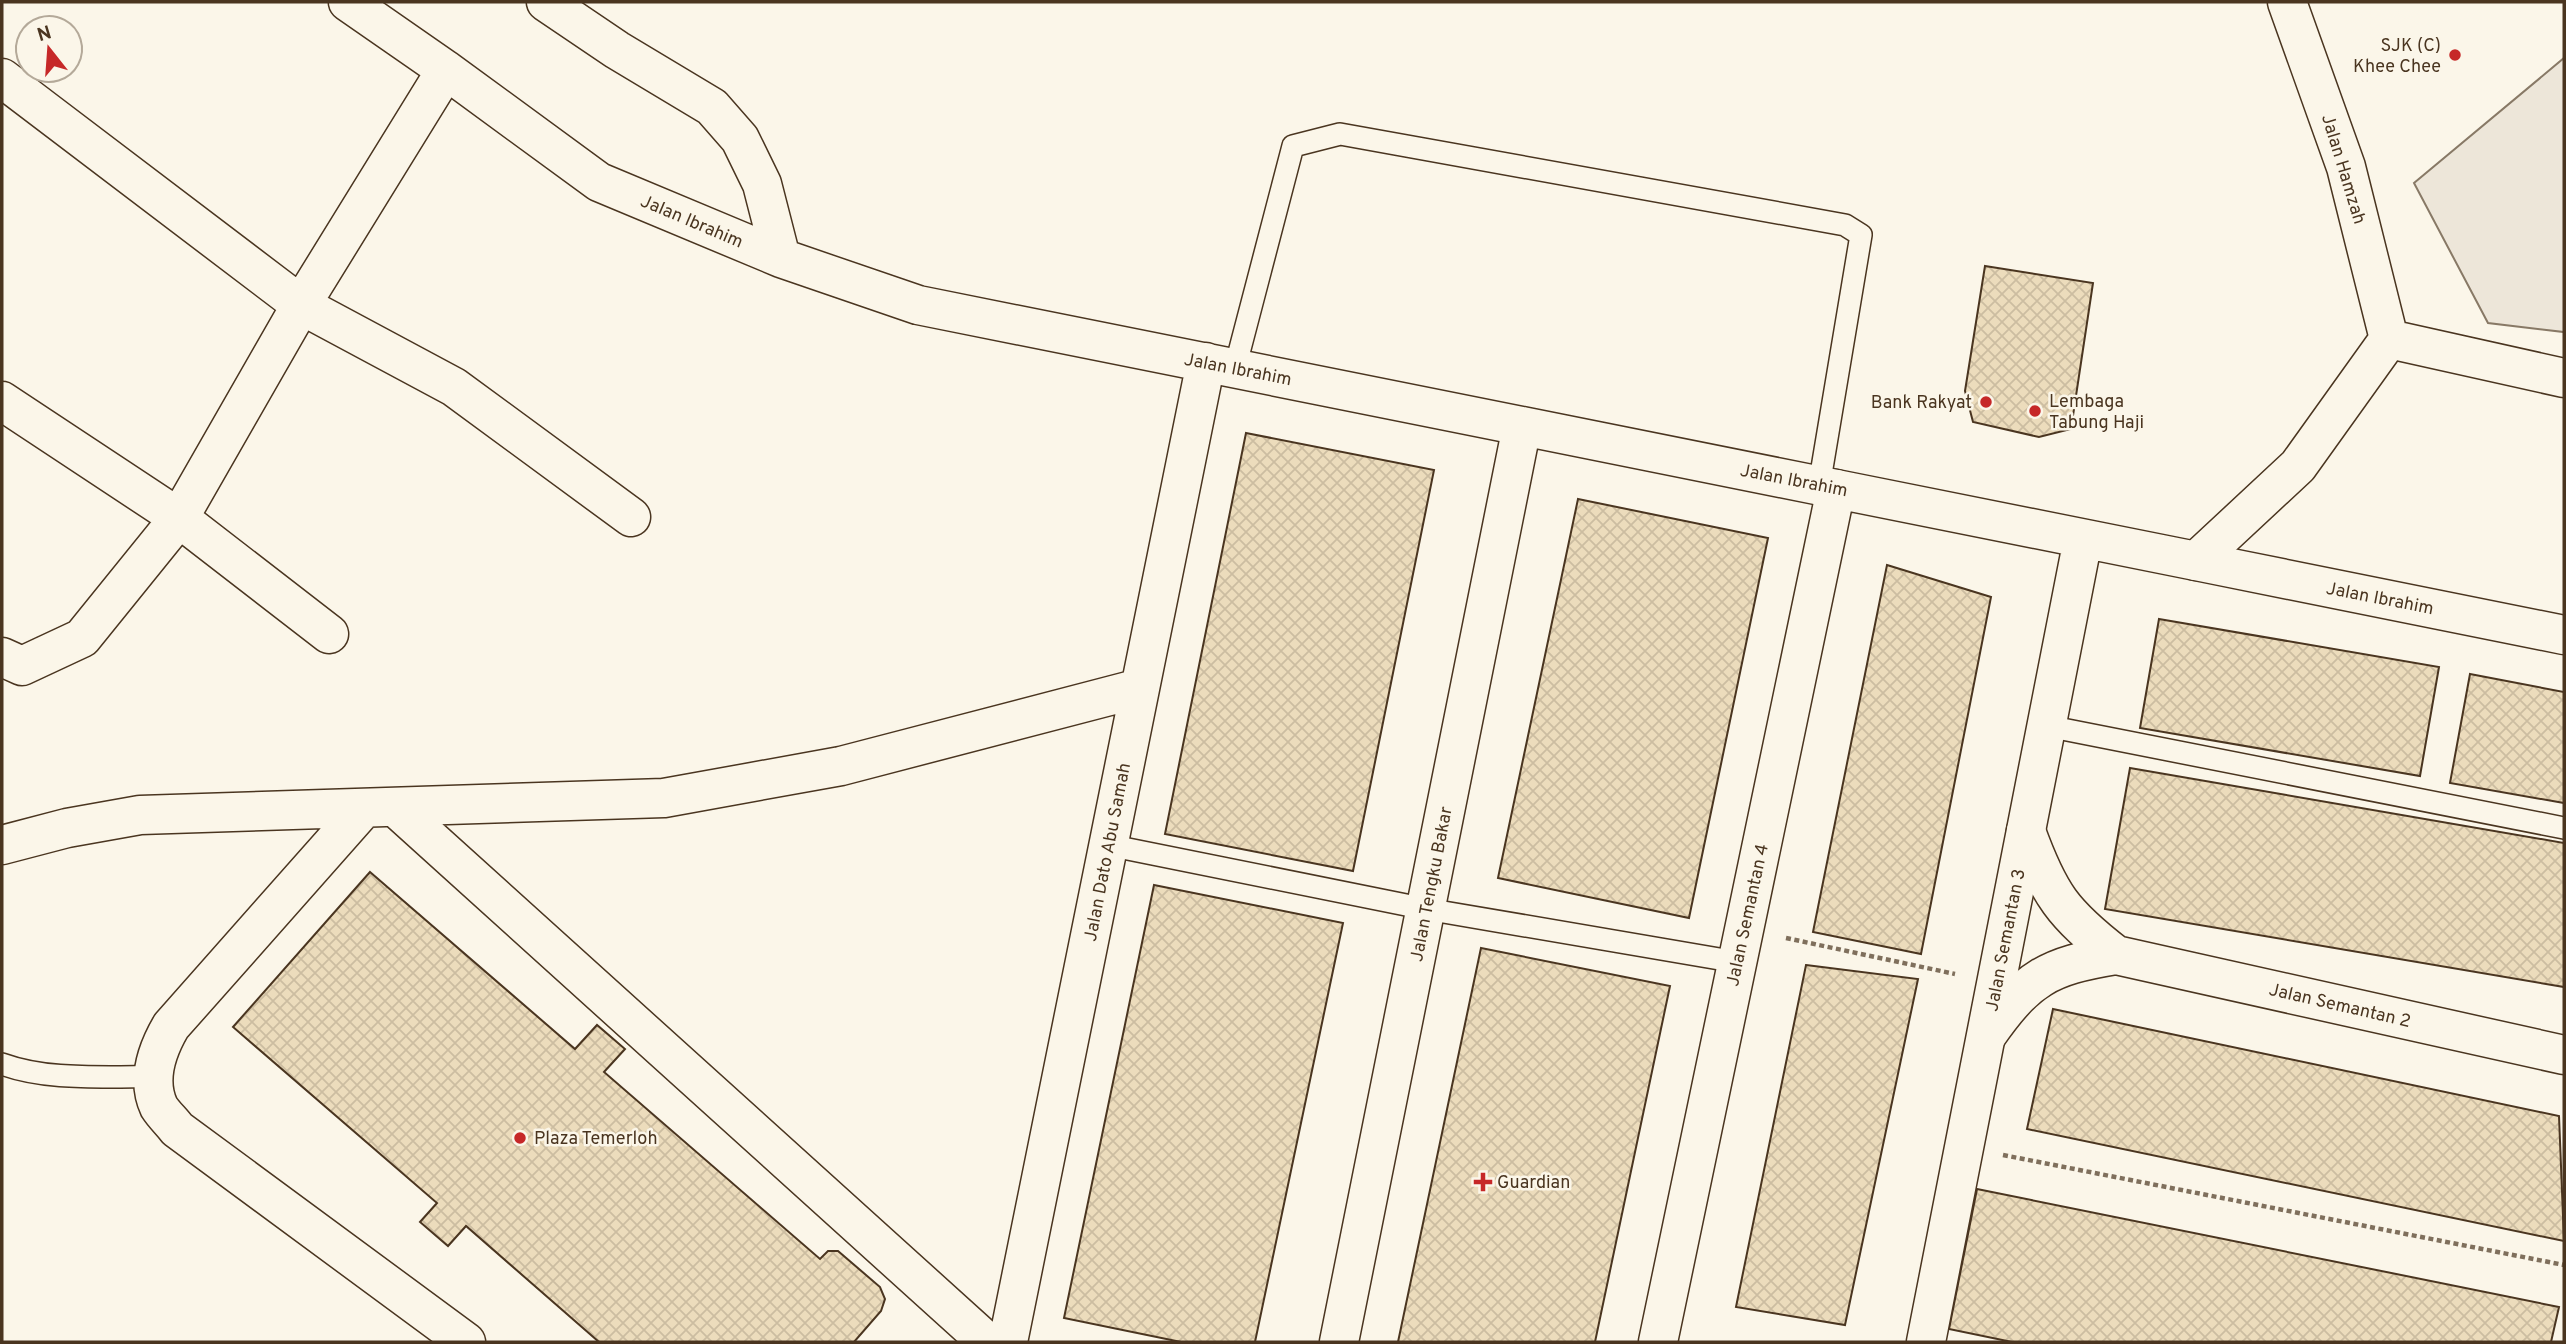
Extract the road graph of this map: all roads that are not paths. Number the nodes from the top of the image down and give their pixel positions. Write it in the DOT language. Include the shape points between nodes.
graph roads {
  1 [pos="348,2"];
  2 [pos="546,2"];
  3 [pos="2287,2"];
  4 [pos="446,70"];
  5 [pos="2,78"];
  6 [pos="782,258"];
  7 [pos="302,304"];
  8 [pos="2389,339"];
  9 [pos="1220,365"];
  10 [pos="2564,378"];
  11 [pos="2,401"];
  12 [pos="1522,426"];
  13 [pos="1828,487"];
  14 [pos="631,517"];
  15 [pos="179,518"];
  16 [pos="2084,539"];
  17 [pos="2196,561"];
  18 [pos="329,634"];
  19 [pos="2564,635"];
  20 [pos="2,656"];
  21 [pos="1140,688"];
  22 [pos="2047,726"];
  23 [pos="379,807"];
  24 [pos="2564,828"];
  25 [pos="2026,831"];
  26 [pos="2,845"];
  27 [pos="1108,845"];
  28 [pos="1426,909"];
  29 [pos="1741,946"];
  30 [pos="2116,954"];
  31 [pos="1987,1035"];
  32 [pos="2564,1055"];
  33 [pos="2,1064"];
  34 [pos="153,1077"];
  35 [pos="985,1340"];
  36 [pos="466,1342"];
  37 [pos="1339,1342"];
  38 [pos="1658,1342"];
  39 [pos="1927,1342"];
  1 -- 4 [label="street, Jalan Ibrahim"];
  2 -- 6 [label="street" via="712,107 740,139 762,184"];
  3 -- 8 [label="street, Jalan Hamzah" via="2346,167"];
  4 -- 6 [label="street, Jalan Ibrahim" via="599,182"];
  4 -- 7 [label="street"];
  5 -- 7 [label="street"];
  6 -- 9 [label="street, Jalan Ibrahim" via="918,305"];
  7 -- 14 [label="street" via="454,387"];
  7 -- 15 [label="street"];
  8 -- 10 [label="street"];
  8 -- 17 [label="street" via="2298,466"];
  9 -- 12 [label="street, Jalan Ibrahim"];
  9 -- 13 [label="lane" via="1293,146 1340,134 1845,225 1861,235"];
  9 -- 21 [label="street, Jalan Dato Abu Samah"];
  11 -- 15 [label="street"];
  12 -- 13 [label="street, Jalan Ibrahim"];
  12 -- 28 [label="street, Jalan Tengku Bakar"];
  13 -- 16 [label="street, Jalan Ibrahim"];
  13 -- 29 [label="street, Jalan Semantan 4"];
  15 -- 18 [label="street"];
  15 -- 20 [label="street" via="82,638 22,666"];
  16 -- 17 [label="street, Jalan Ibrahim"];
  16 -- 22 [label="street, Jalan Semantan 3"];
  17 -- 19 [label="street, Jalan Ibrahim"];
  21 -- 23 [label="street" via="841,766 664,798"];
  21 -- 27 [label="street, Jalan Dato Abu Samah"];
  22 -- 24 [label="lane"];
  22 -- 25 [label="street, Jalan Semantan 3"];
  23 -- 26 [label="street" via="140,815"];
  23 -- 34 [label="street" via="171,1026 158,1048"];
  23 -- 35 [label="street"];
  25 -- 30 [label="street, Jalan Semantan 2" via="2054,897 2079,926"];
  25 -- 31 [label="street, Jalan Semantan 3"];
  27 -- 28 [label="lane"];
  27 -- 35 [label="street, Jalan Dato Abu Samah"];
  28 -- 29 [label="lane"];
  28 -- 37 [label="street, Jalan Tengku Bakar"];
  29 -- 38 [label="street, Jalan Semantan 4"];
  30 -- 31 [label="street, Jalan Semantan 2" via="2076,961 2042,976 2010,1003"];
  30 -- 32 [label="street, Jalan Semantan 2"];
  31 -- 39 [label="street, Jalan Semantan 3"];
  33 -- 34 [label="lane" via="44,1074"];
  34 -- 36 [label="street" via="159,1106 177,1129"];
}
